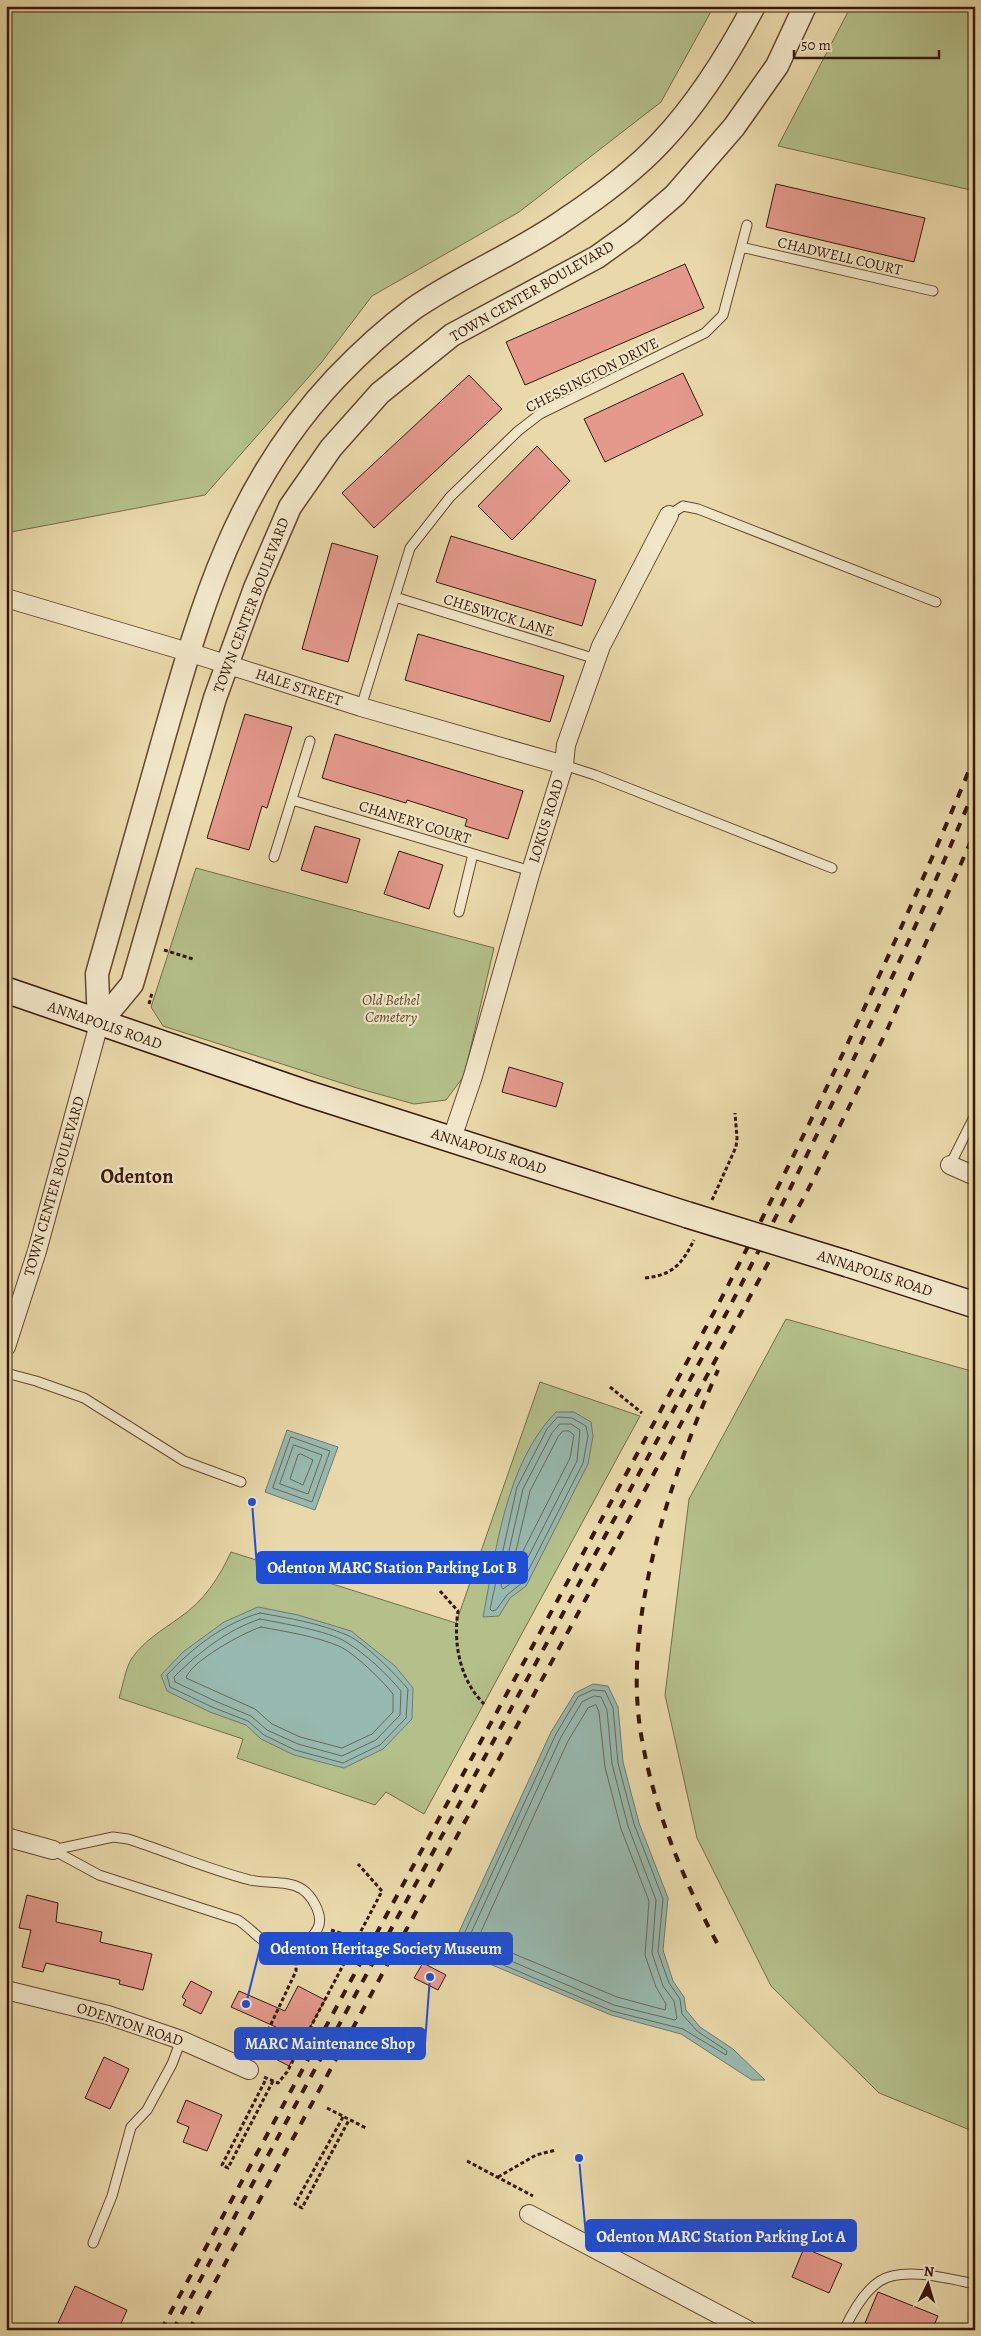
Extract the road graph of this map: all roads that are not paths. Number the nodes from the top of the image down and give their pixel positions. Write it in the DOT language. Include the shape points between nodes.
graph roads {
  1 [pos="754,6"];
  2 [pos="805,6"];
  3 [pos="747,224"];
  4 [pos="741,247"];
  5 [pos="933,291"];
  6 [pos="669,515"];
  7 [pos="6,598"];
  8 [pos="395,598"];
  9 [pos="936,602"];
  10 [pos="188,652"];
  11 [pos="596,659"];
  12 [pos="226,664"];
  13 [pos="361,708"];
  14 [pos="310,741"];
  15 [pos="564,765"];
  16 [pos="292,800"];
  17 [pos="473,854"];
  18 [pos="274,857"];
  19 [pos="832,868"];
  20 [pos="531,871"];
  21 [pos="459,912"];
  22 [pos="6,990"];
  23 [pos="99,1024"];
  24 [pos="975,1115"];
  25 [pos="452,1138"];
  26 [pos="950,1165"];
  27 [pos="975,1176"];
  28 [pos="975,1305"];
  29 [pos="6,1346"];
  30 [pos="6,1373"];
  31 [pos="241,1482"];
  32 [pos="6,1837"];
  33 [pos="53,1850"];
  34 [pos="7,1992"];
  35 [pos="181,2040"];
  36 [pos="249,2070"];
  37 [pos="529,2214"];
  38 [pos="93,2243"];
  39 [pos="975,2284"];
  40 [pos="748,2330"];
  41 [pos="844,2330"];
  1 -- 10 [label="street, TOWN CENTER BOULEVARD" via="733,46 702,92 660,143 621,178 564,221 413,310 336,378 286,438 253,489 215,572"];
  2 -- 12 [label="street, TOWN CENTER BOULEVARD" via="777,66 734,127 675,195 597,257 452,335 380,393 331,448 290,508"];
  3 -- 4 [label="lane, CHESSINGTON DRIVE"];
  4 -- 5 [label="lane, CHADWELL COURT"];
  4 -- 8 [label="lane, CHESSINGTON DRIVE" via="723,315 705,333 540,414 518,431 450,497 410,548"];
  6 -- 9 [label="lane" via="683,506 698,509"];
  6 -- 11 [label="street, LOKUS ROAD"];
  7 -- 10 [label="street, HALE STREET"];
  8 -- 11 [label="lane, CHESWICK LANE"];
  8 -- 13 [label="lane, CHESSINGTON DRIVE"];
  10 -- 12 [label="street, HALE STREET"];
  10 -- 23 [label="street, TOWN CENTER BOULEVARD" via="98,974"];
  11 -- 15 [label="street, LOKUS ROAD" via="566,745"];
  12 -- 13 [label="street, HALE STREET"];
  12 -- 23 [label="street, TOWN CENTER BOULEVARD" via="132,984"];
  13 -- 15 [label="street, HALE STREET"];
  14 -- 16 [label="lane"];
  15 -- 19 [label="lane"];
  15 -- 20 [label="street, LOKUS ROAD"];
  16 -- 17 [label="lane, CHANERY COURT"];
  16 -- 18 [label="lane"];
  17 -- 20 [label="lane, CHANERY COURT"];
  17 -- 21 [label="lane"];
  20 -- 25 [label="street, LOKUS ROAD" via="473,1076"];
  22 -- 23 [label="main road, ANNAPOLIS ROAD"];
  23 -- 25 [label="main road, ANNAPOLIS ROAD"];
  23 -- 29 [label="street, TOWN CENTER BOULEVARD" via="37,1251"];
  24 -- 26 [label="lane"];
  25 -- 28 [label="main road, ANNAPOLIS ROAD, bridge"];
  26 -- 27 [label="street"];
  30 -- 31 [label="lane" via="84,1398 184,1461"];
  32 -- 33 [label="street"];
  33 -- 33 [label="lane" via="99,1874 238,1920 267,1945 280,1951 296,1949 319,1925 314,1902 304,1890 292,1884 251,1880 128,1839 113,1837"];
  34 -- 35 [label="street, ODENTON ROAD" via="108,2015"];
  35 -- 36 [label="street, ODENTON ROAD"];
  35 -- 38 [label="lane" via="147,2110 131,2127 112,2196"];
  37 -- 40 [label="street"];
  39 -- 41 [label="lane" via="925,2275 901,2275 881,2280 864,2297"];
}
